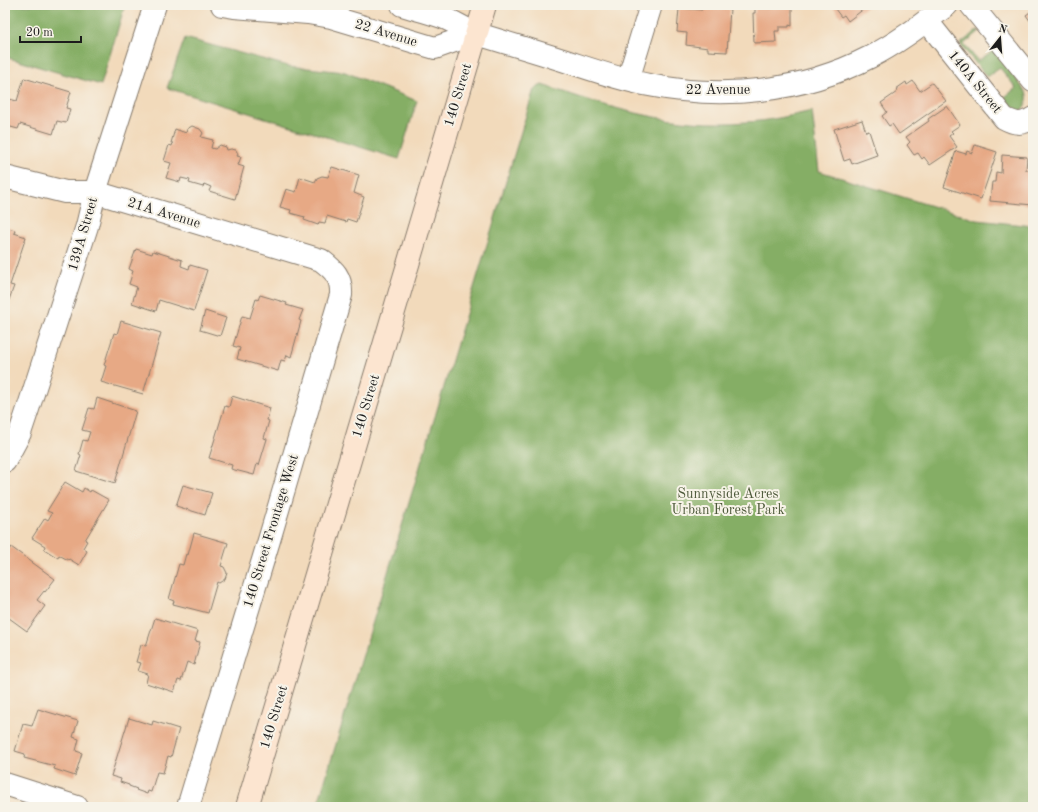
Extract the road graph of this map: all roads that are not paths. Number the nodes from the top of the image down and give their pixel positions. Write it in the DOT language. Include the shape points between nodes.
graph roads {
  1 [pos="155,5"];
  2 [pos="222,5"];
  3 [pos="402,5"];
  4 [pos="485,5"];
  5 [pos="651,5"];
  6 [pos="946,5"];
  7 [pos="971,5"];
  8 [pos="332,11"];
  9 [pos="927,21"];
  10 [pos="477,34"];
  11 [pos="628,80"];
  12 [pos="1033,81"];
  13 [pos="1033,118"];
  14 [pos="5,177"];
  15 [pos="95,192"];
  16 [pos="321,260"];
  17 [pos="5,461"];
  18 [pos="5,784"];
  19 [pos="77,807"];
  20 [pos="188,807"];
  21 [pos="247,807"];
  1 -- 15 [label="street, 139A Street"];
  2 -- 8 [label="street, 22 Avenue" via="308,13"];
  3 -- 10 [label="street, 22 Avenue" via="442,17"];
  4 -- 10 [label="main road, 140 Street"];
  5 -- 11 [label="street"];
  6 -- 9 [label="street, 22 Avenue"];
  7 -- 12 [label="street"];
  8 -- 10 [label="street, 22 Avenue" via="436,48"];
  9 -- 11 [label="street, 22 Avenue" via="870,57 830,74 789,85 761,90 704,92 676,90"];
  9 -- 13 [label="street, 140A Street" via="1004,118 1019,123"];
  10 -- 11 [label="street, 22 Avenue"];
  10 -- 21 [label="main road, 140 Street"];
  14 -- 15 [label="street, 21A Avenue" via="65,192"];
  15 -- 16 [label="street, 21A Avenue"];
  15 -- 17 [label="street, 139A Street" via="87,226 20,433"];
  16 -- 20 [label="street, 140 Street Frontage West" via="332,268 339,278 342,286 341,295"];
  18 -- 19 [label="street"];
}
